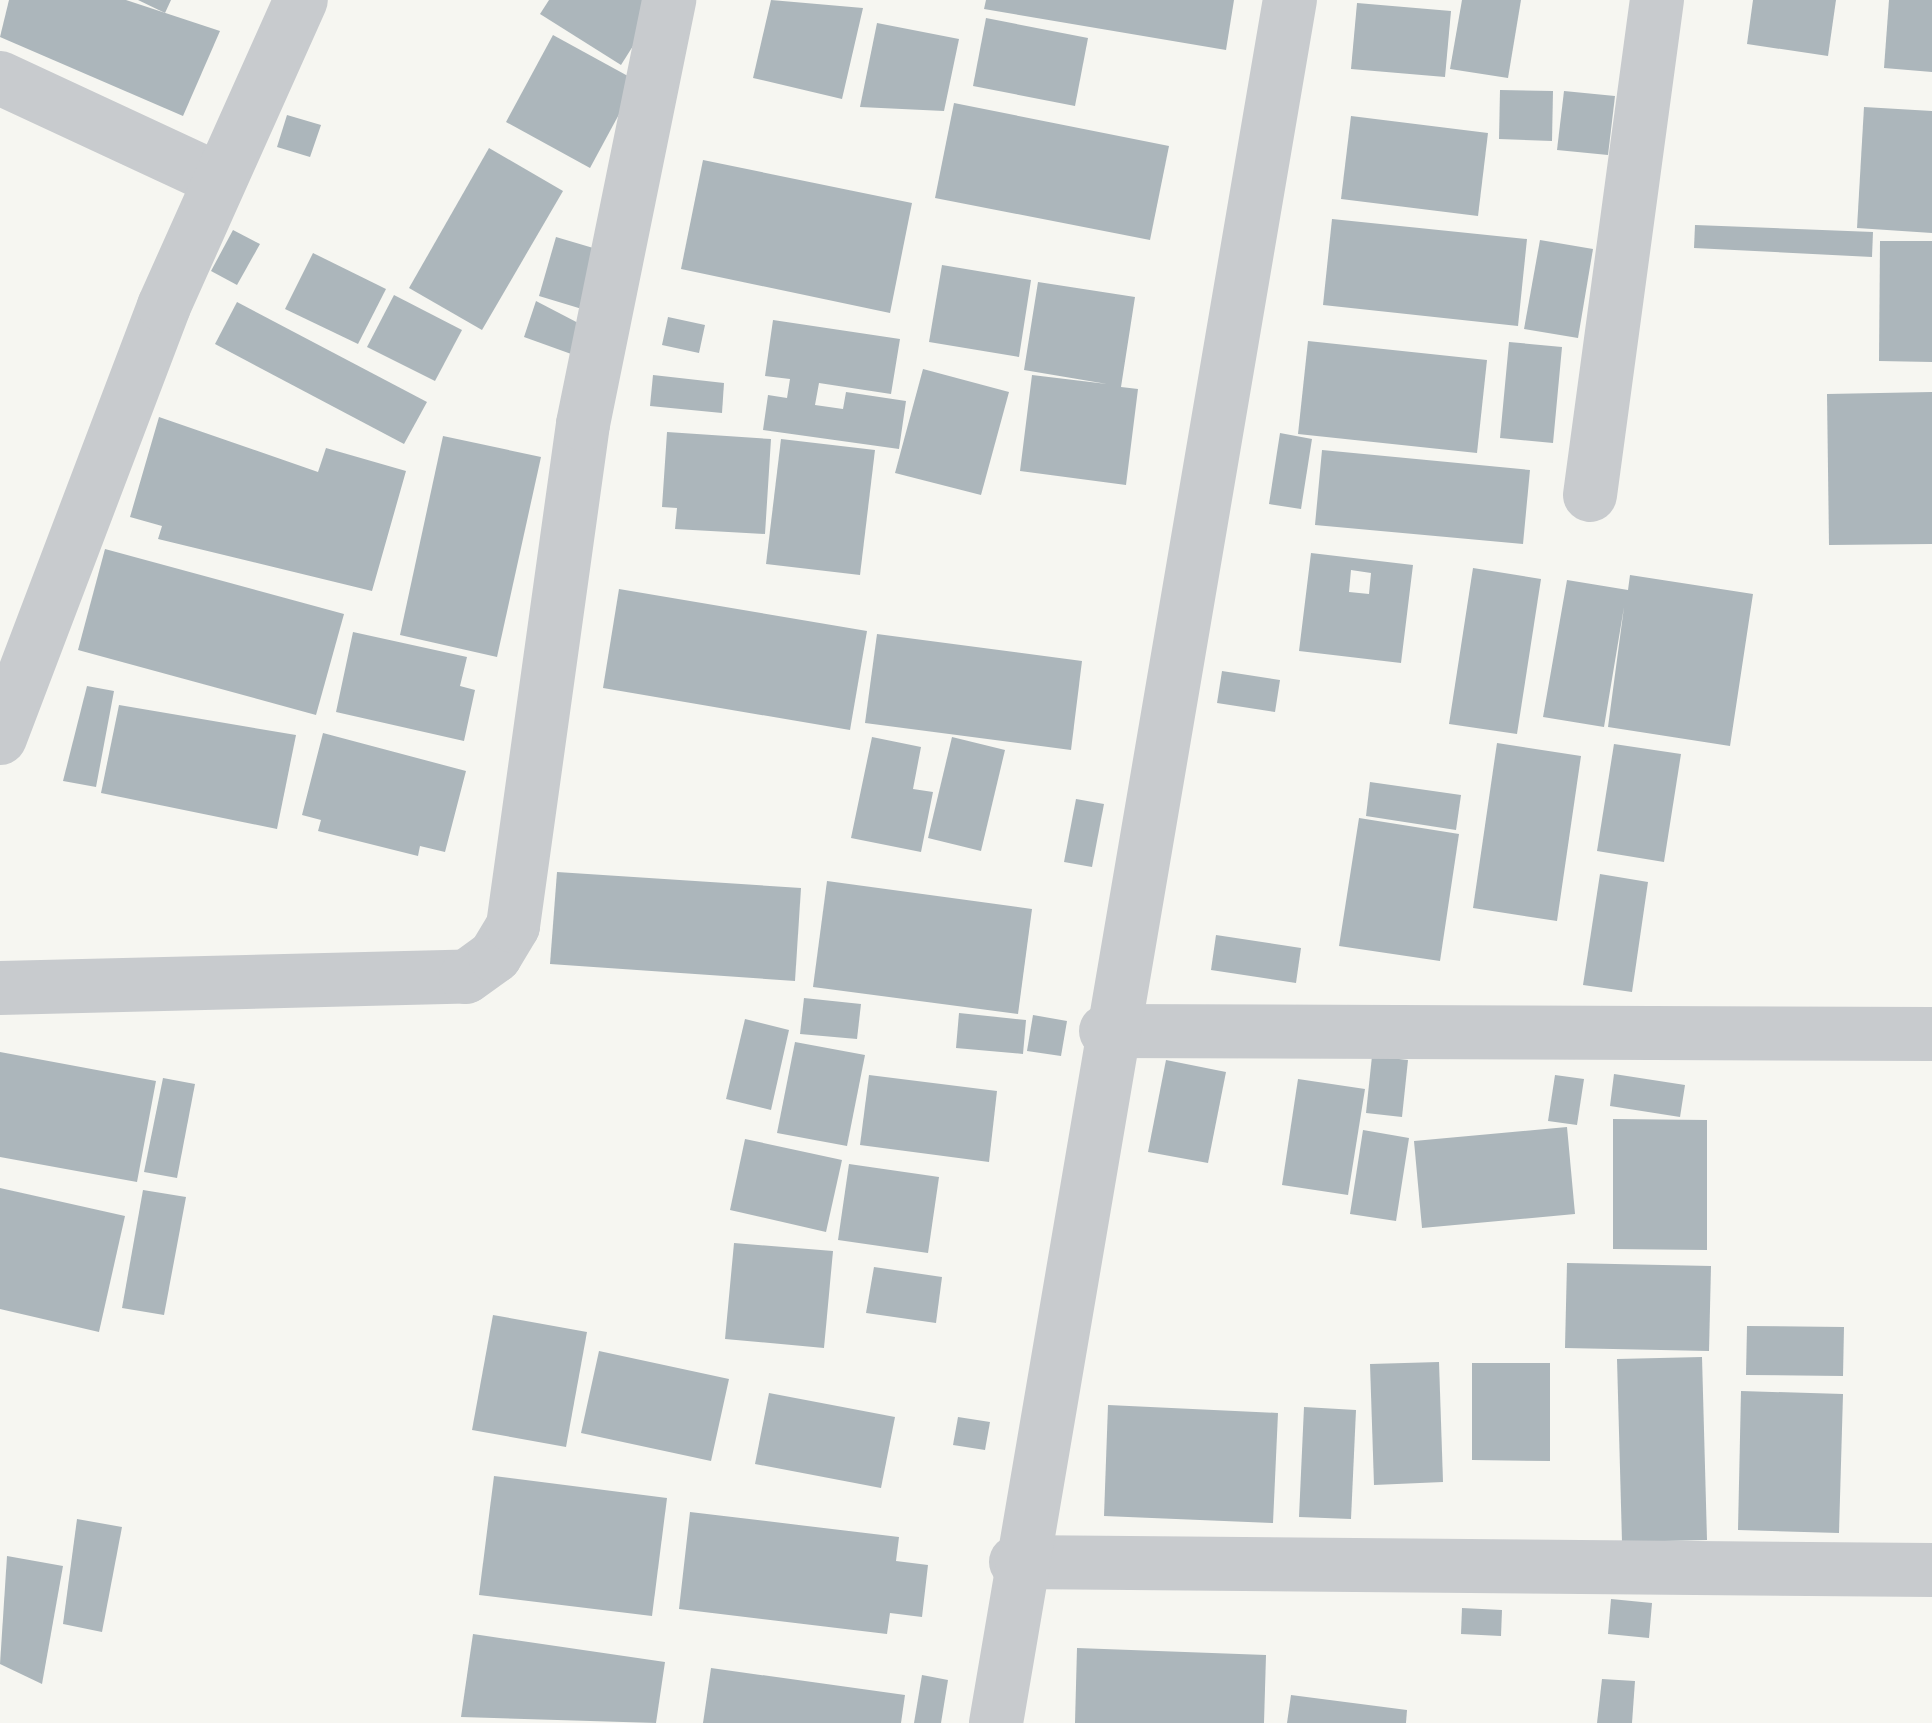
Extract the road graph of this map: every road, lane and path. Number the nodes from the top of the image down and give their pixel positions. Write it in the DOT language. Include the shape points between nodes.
graph roads {
  1 [pos="302,0"];
  2 [pos="669,0"];
  3 [pos="1289,0"];
  4 [pos="1657,0"];
  5 [pos="0,78"];
  6 [pos="220,180"];
  7 [pos="1590,495"];
  8 [pos="0,738"];
  9 [pos="0,988"];
  10 [pos="1106,1031"];
  11 [pos="1932,1034"];
  12 [pos="1016,1562"];
  13 [pos="1932,1570"];
  14 [pos="996,1723"];
  1 -- 6 [label="street"];
  2 -- 9 [label="street" via="579,444 513,926 495,956 466,977"];
  3 -- 10 [label="street"];
  4 -- 7 [label="street"];
  5 -- 6 [label="street"];
  6 -- 8 [label="street"];
  10 -- 11 [label="street"];
  10 -- 12 [label="street"];
  12 -- 13 [label="street"];
  12 -- 14 [label="street"];
}
